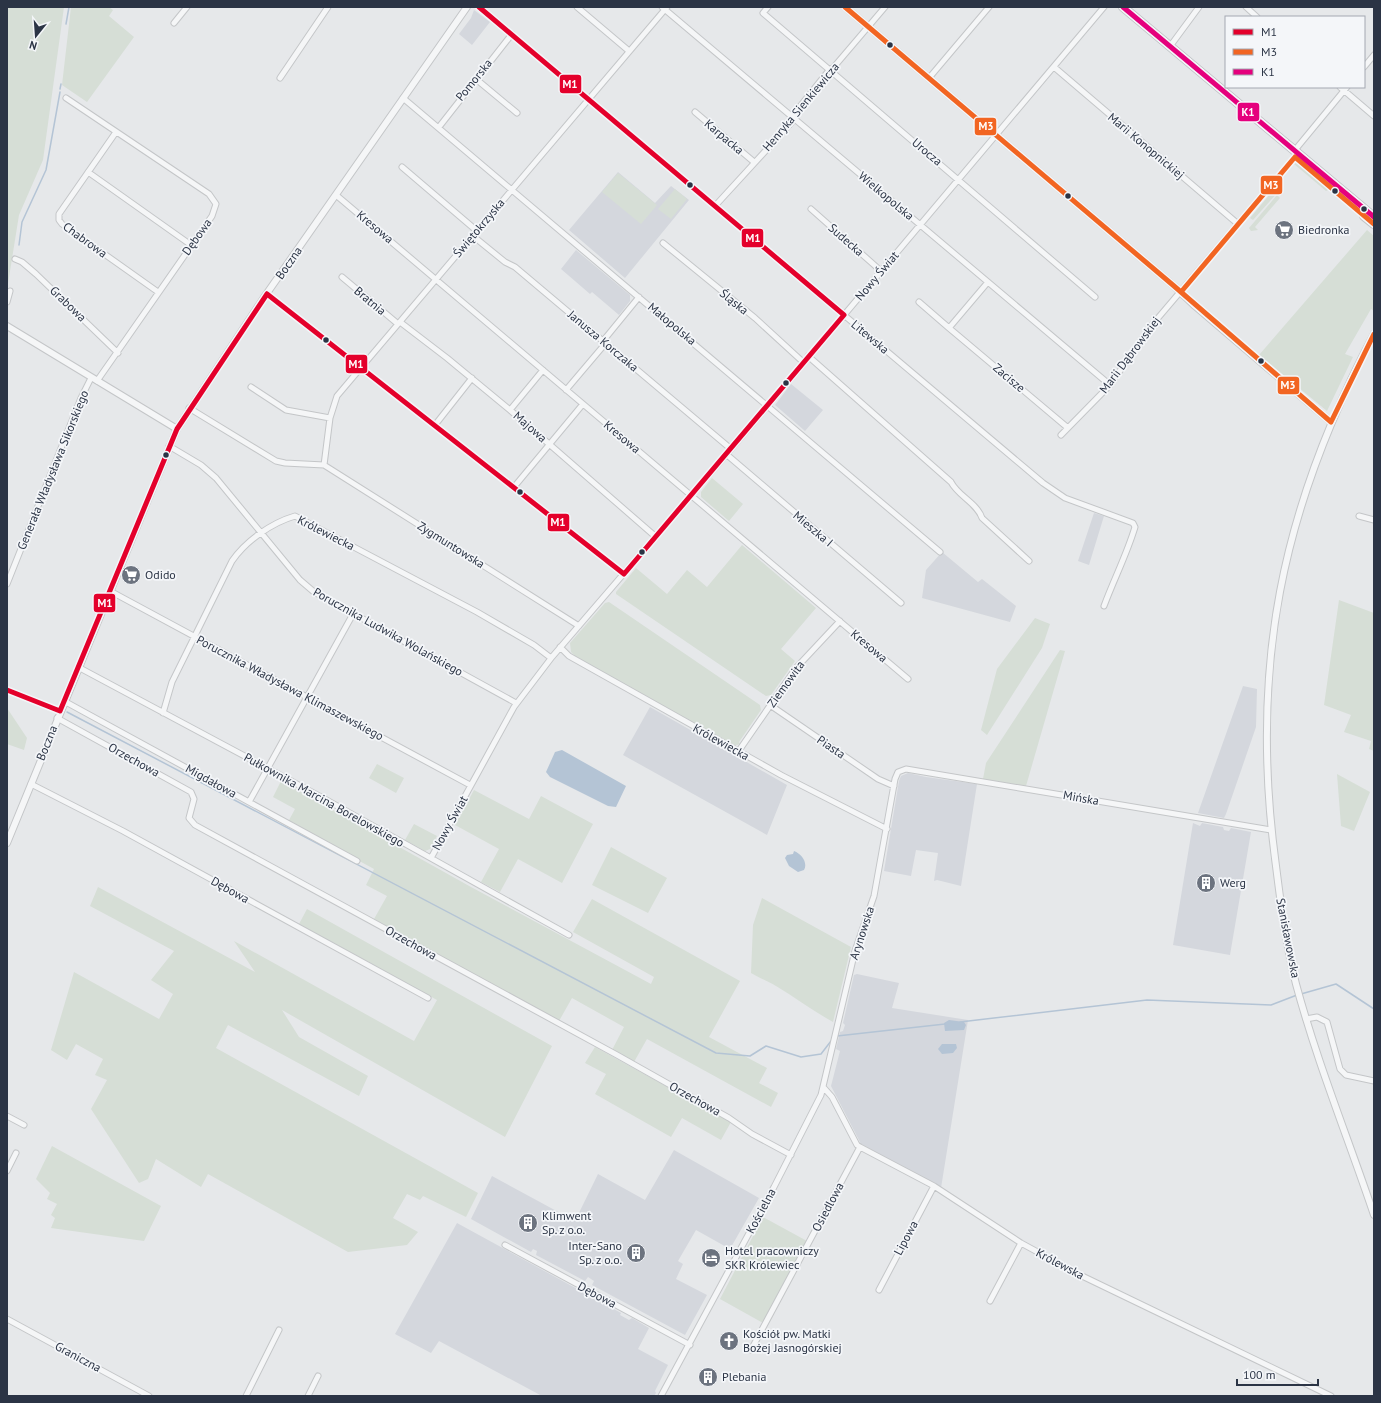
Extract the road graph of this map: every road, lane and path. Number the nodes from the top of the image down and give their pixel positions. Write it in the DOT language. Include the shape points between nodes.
graph roads {
  1 [pos="187,7"];
  2 [pos="328,7"];
  3 [pos="467,7"];
  4 [pos="479,7"];
  5 [pos="577,7"];
  6 [pos="768,7"];
  7 [pos="845,7"];
  8 [pos="885,7"];
  9 [pos="989,7"];
  10 [pos="1104,7"];
  11 [pos="1123,7"];
  12 [pos="1199,7"];
  13 [pos="1246,7"];
  14 [pos="665,8"];
  15 [pos="1257,16"];
  16 [pos="174,23"];
  17 [pos="868,27"];
  18 [pos="1154,33"];
  19 [pos="512,34"];
  20 [pos="1171,45"];
  21 [pos="629,52"];
  22 [pos="1374,55"];
  23 [pos="1365,66"];
  24 [pos="1054,68"];
  25 [pos="830,69"];
  26 [pos="280,78"];
  27 [pos="929,78"];
  28 [pos="476,79"];
  29 [pos="1344,88"];
  30 [pos="66,98"];
  31 [pos="403,98"];
  32 [pos="589,99"];
  33 [pos="695,112"];
  34 [pos="517,113"];
  35 [pos="1374,116"];
  36 [pos="793,118"];
  37 [pos="438,127"];
  38 [pos="116,132"];
  39 [pos="996,135"];
  40 [pos="1297,156"];
  41 [pos="754,162"];
  42 [pos="402,167"];
  43 [pos="88,172"];
  44 [pos="958,180"];
  45 [pos="512,189"];
  46 [pos="336,195"];
  47 [pos="714,206"];
  48 [pos="811,209"];
  49 [pos="1374,217"];
  50 [pos="1238,224"];
  51 [pos="1374,224"];
  52 [pos="920,225"];
  53 [pos="477,231"];
  54 [pos="473,236"];
  55 [pos="663,243"];
  56 [pos="191,245"];
  57 [pos="15,259"];
  58 [pos="881,271"];
  59 [pos="342,277"];
  60 [pos="436,279"];
  61 [pos="988,282"];
  62 [pos="10,291"];
  63 [pos="158,292"];
  64 [pos="1180,292"];
  65 [pos="267,294"];
  66 [pos="639,297"];
  67 [pos="1095,297"];
  68 [pos="7,302"];
  69 [pos="920,302"];
  70 [pos="844,315"];
  71 [pos="399,323"];
  72 [pos="7,326"];
  73 [pos="949,328"];
  74 [pos="1374,334"];
  75 [pos="604,342"];
  76 [pos="118,353"];
  77 [pos="808,356"];
  78 [pos="803,362"];
  79 [pos="361,368"];
  80 [pos="543,370"];
  81 [pos="472,378"];
  82 [pos="94,379"];
  83 [pos="1110,384"];
  84 [pos="251,387"];
  85 [pos="566,390"];
  86 [pos="583,404"];
  87 [pos="768,405"];
  88 [pos="189,408"];
  89 [pos="510,410"];
  90 [pos="330,418"];
  91 [pos="1331,422"];
  92 [pos="434,425"];
  93 [pos="177,428"];
  94 [pos="1068,428"];
  95 [pos="1061,435"];
  96 [pos="549,444"];
  97 [pos="169,446"];
  98 [pos="731,449"];
  99 [pos="726,454"];
  100 [pos="324,465"];
  101 [pos="514,487"];
  102 [pos="691,495"];
  103 [pos="1359,516"];
  104 [pos="1374,520"];
  105 [pos="261,534"];
  106 [pos="656,537"];
  107 [pos="940,552"];
  108 [pos="1029,561"];
  109 [pos="624,574"];
  110 [pos="7,584"];
  111 [pos="110,591"];
  112 [pos="901,603"];
  113 [pos="1104,606"];
  114 [pos="353,614"];
  115 [pos="840,621"];
  116 [pos="579,626"];
  117 [pos="195,637"];
  118 [pos="560,648"];
  119 [pos="551,658"];
  120 [pos="78,667"];
  121 [pos="908,679"];
  122 [pos="7,690"];
  123 [pos="307,697"];
  124 [pos="64,701"];
  125 [pos="516,703"];
  126 [pos="770,705"];
  127 [pos="60,711"];
  128 [pos="163,713"];
  129 [pos="57,718"];
  130 [pos="738,752"];
  131 [pos="268,770"];
  132 [pos="896,777"];
  133 [pos="31,784"];
  134 [pos="470,785"];
  135 [pos="894,786"];
  136 [pos="249,802"];
  137 [pos="887,829"];
  138 [pos="1271,830"];
  139 [pos="7,841"];
  140 [pos="431,858"];
  141 [pos="358,861"];
  142 [pos="569,935"];
  143 [pos="428,998"];
  144 [pos="1306,1019"];
  145 [pos="1374,1081"];
  146 [pos="824,1088"];
  147 [pos="7,1116"];
  148 [pos="24,1125"];
  149 [pos="860,1148"];
  150 [pos="16,1153"];
  151 [pos="791,1155"];
  152 [pos="7,1171"];
  153 [pos="934,1186"];
  154 [pos="1374,1215"];
  155 [pos="1022,1243"];
  156 [pos="505,1245"];
  157 [pos="879,1290"];
  158 [pos="990,1301"];
  159 [pos="7,1319"];
  160 [pos="279,1330"];
  161 [pos="690,1345"];
  162 [pos="751,1350"];
  163 [pos="318,1376"];
  164 [pos="149,1396"];
  165 [pos="246,1396"];
  166 [pos="308,1396"];
  167 [pos="661,1396"];
  168 [pos="1331,1396"];
  1 -- 16 [label="street"];
  2 -- 26 [label="street"];
  3 -- 31 [label="street, Boczna"];
  4 -- 19 [label="street, Litewska"];
  5 -- 21 [label="street"];
  6 -- 25 [label="street, Urocza" via="763,13"];
  7 -- 17 [label="street"];
  8 -- 17 [label="street, Henryka Sienkiewicza"];
  9 -- 27 [label="street"];
  10 -- 24 [label="street, Nowy Świat"];
  11 -- 18 [label="main road"];
  12 -- 20 [label="street"];
  13 -- 15 [label="street"];
  14 -- 21 [label="street, Świętokrzyska"];
  14 -- 36 [label="street, Wielkopolska"];
  17 -- 25 [label="street, Henryka Sienkiewicza"];
  17 -- 27 [label="street"];
  18 -- 20 [label="main road"];
  18 -- 40 [label="main road" via="1158,40"];
  19 -- 28 [label="street, Pomorska"];
  19 -- 32 [label="street, Litewska"];
  20 -- 40 [label="main road"];
  21 -- 32 [label="street, Świętokrzyska"];
  22 -- 23 [label="street"];
  24 -- 39 [label="street, Nowy Świat"];
  24 -- 50 [label="street, Marii Konopnickiej"];
  25 -- 36 [label="street, Henryka Sienkiewicza"];
  25 -- 44 [label="street, Urocza"];
  27 -- 39 [label="street"];
  28 -- 34 [label="street"];
  28 -- 37 [label="street, Pomorska"];
  29 -- 35 [label="street"];
  29 -- 40 [label="street, Marii Dąbrowskiej"];
  30 -- 38 [label="street, Dębowa"];
  31 -- 37 [label="street, Małopolska"];
  31 -- 46 [label="street, Boczna"];
  32 -- 45 [label="street, Świętokrzyska"];
  32 -- 47 [label="street, Litewska"];
  33 -- 41 [label="street, Karpacka"];
  36 -- 41 [label="street, Henryka Sienkiewicza"];
  36 -- 52 [label="street, Wielkopolska"];
  37 -- 45 [label="street, Małopolska"];
  38 -- 43 [label="street, Chabrowa"];
  38 -- 56 [label="street, Dębowa" via="215,200 215,212"];
  39 -- 44 [label="street, Nowy Świat"];
  39 -- 64 [label="street"];
  40 -- 49 [label="main road"];
  40 -- 50 [label="street, Marii Dąbrowskiej"];
  40 -- 51 [label="main road"];
  41 -- 47 [label="street, Henryka Sienkiewicza"];
  42 -- 53 [label="street"];
  43 -- 56 [label="street"];
  43 -- 63 [label="street, Chabrowa" via="59,214 60,222"];
  44 -- 52 [label="street, Nowy Świat"];
  44 -- 67 [label="street, Urocza"];
  45 -- 53 [label="street, Świętokrzyska"];
  45 -- 66 [label="street, Małopolska"];
  46 -- 60 [label="street, Kresowa"];
  46 -- 65 [label="street, Boczna"];
  47 -- 70 [label="street, Litewska"];
  48 -- 58 [label="street, Sudecka"];
  50 -- 64 [label="street, Marii Dąbrowskiej"];
  52 -- 58 [label="street, Nowy Świat"];
  52 -- 61 [label="street, Wielkopolska"];
  53 -- 54 [label="street, Świętokrzyska"];
  54 -- 60 [label="street, Świętokrzyska"];
  54 -- 75 [label="street, Janusza Korczaka" via="504,262 515,267"];
  55 -- 78 [label="street, Śląska" via="755,318"];
  56 -- 63 [label="street, Dębowa"];
  57 -- 76 [label="street, Grabowa" via="36,274"];
  58 -- 70 [label="street, Nowy Świat"];
  59 -- 71 [label="street, Bratnia"];
  60 -- 71 [label="street, Świętokrzyska"];
  60 -- 80 [label="street, Kresowa"];
  61 -- 73 [label="street"];
  61 -- 83 [label="street, Wielkopolska"];
  62 -- 68 [label="street"];
  63 -- 76 [label="street, Dębowa"];
  64 -- 83 [label="street, Marii Dąbrowskiej" via="1152,325"];
  64 -- 91 [label="street"];
  65 -- 79 [label="street"];
  65 -- 88 [label="street, Boczna"];
  66 -- 75 [label="street"];
  66 -- 87 [label="street, Małopolska"];
  69 -- 73 [label="street, Zacisze"];
  70 -- 77 [label="street, Nowy Świat"];
  70 -- 113 [label="street, Litewska" via="1022,466 1065,498 1133,523 1135,527 1125,557"];
  71 -- 79 [label="street, Świętokrzyska"];
  71 -- 81 [label="street, Majowa"];
  72 -- 82 [label="street"];
  73 -- 94 [label="street, Zacisze"];
  74 -- 91 [label="street, Stanisławowska"];
  75 -- 85 [label="street"];
  75 -- 98 [label="street, Janusza Korczaka"];
  76 -- 82 [label="street, Dębowa"];
  77 -- 78 [label="street, Nowy Świat"];
  77 -- 108 [label="street" via="951,482 980,512 982,518"];
  78 -- 87 [label="street, Nowy Świat"];
  79 -- 90 [label="street, Świętokrzyska" via="337,396"];
  79 -- 92 [label="street"];
  80 -- 85 [label="street, Kresowa"];
  80 -- 89 [label="street"];
  81 -- 89 [label="street, Majowa"];
  81 -- 92 [label="street"];
  82 -- 93 [label="street"];
  82 -- 110 [label="street, Generała Władysława Sikorskiego" via="80,398"];
  83 -- 94 [label="street, Marii Dąbrowskiej"];
  84 -- 90 [label="street" via="286,410"];
  85 -- 86 [label="street, Kresowa"];
  86 -- 96 [label="street"];
  86 -- 102 [label="street, Kresowa"];
  87 -- 98 [label="street, Nowy Świat"];
  87 -- 107 [label="street, Małopolska"];
  88 -- 93 [label="street, Boczna"];
  88 -- 100 [label="street" via="276,460 285,463"];
  89 -- 96 [label="street, Majowa"];
  90 -- 100 [label="street, Świętokrzyska"];
  91 -- 138 [label="street, Stanisławowska" via="1296,522 1282,576 1270,650 1266,754"];
  92 -- 101 [label="street"];
  93 -- 97 [label="street, Boczna"];
  94 -- 95 [label="street, Marii Dąbrowskiej"];
  96 -- 101 [label="street"];
  96 -- 106 [label="street, Majowa"];
  97 -- 105 [label="street, Porucznika Ludwika Wolańskiego" via="201,465 216,478"];
  97 -- 111 [label="street, Boczna"];
  98 -- 99 [label="street, Nowy Świat"];
  99 -- 102 [label="street, Nowy Świat"];
  99 -- 112 [label="street, Mieszka I"];
  100 -- 116 [label="street, Zygmuntowska"];
  101 -- 109 [label="street"];
  102 -- 106 [label="street, Nowy Świat"];
  102 -- 115 [label="street, Kresowa"];
  103 -- 104 [label="street"];
  105 -- 114 [label="street, Porucznika Ludwika Wolańskiego" via="300,580 319,595"];
  105 -- 117 [label="street, Królewiecka" via="239,551 232,561"];
  105 -- 119 [label="street, Królewiecka" via="277,522 299,517 483,616 534,645"];
  106 -- 109 [label="street, Nowy Świat"];
  109 -- 116 [label="street, Nowy Świat"];
  111 -- 117 [label="street, Porucznika Władysława Klimaszewskiego"];
  111 -- 120 [label="street, Boczna"];
  114 -- 123 [label="street"];
  114 -- 125 [label="street, Porucznika Ludwika Wolańskiego"];
  115 -- 121 [label="street, Kresowa"];
  115 -- 126 [label="street, Ziemowita" via="802,660"];
  116 -- 118 [label="street, Nowy Świat"];
  117 -- 123 [label="street, Porucznika Władysława Klimaszewskiego"];
  117 -- 128 [label="street, Królewiecka" via="172,682"];
  118 -- 119 [label="street, Nowy Świat"];
  118 -- 130 [label="street, Królewiecka"];
  119 -- 125 [label="street, Nowy Świat"];
  120 -- 124 [label="street, Boczna"];
  120 -- 128 [label="street, Pułkownika Marcina Borelowskiego"];
  122 -- 127 [label="street"];
  123 -- 131 [label="street"];
  123 -- 134 [label="street, Porucznika Władysława Klimaszewskiego"];
  124 -- 127 [label="street, Boczna"];
  124 -- 136 [label="street, Migdałowa"];
  125 -- 134 [label="street, Nowy Świat"];
  126 -- 130 [label="street, Ziemowita"];
  126 -- 135 [label="street, Piasta" via="878,779"];
  127 -- 129 [label="street, Boczna"];
  128 -- 131 [label="street, Pułkownika Marcina Borelowskiego"];
  129 -- 133 [label="street, Boczna"];
  129 -- 151 [label="street, Orzechowa" via="191,792 194,799 189,818 194,825 623,1059"];
  130 -- 137 [label="street, Królewiecka"];
  131 -- 136 [label="street"];
  131 -- 140 [label="street, Pułkownika Marcina Borelowskiego"];
  132 -- 135 [label="street, Arynowska"];
  132 -- 138 [label="street, Mińska" via="900,770 906,768"];
  133 -- 139 [label="street, Boczna"];
  133 -- 143 [label="street, Dębowa" via="123,831"];
  134 -- 140 [label="street, Nowy Świat"];
  135 -- 137 [label="street, Arynowska"];
  136 -- 141 [label="street, Migdałowa"];
  137 -- 146 [label="street, Arynowska" via="874,896 855,951"];
  138 -- 144 [label="street, Stanisławowska" via="1282,918"];
  140 -- 142 [label="street, Pułkownika Marcina Borelowskiego"];
  144 -- 145 [label="street" via="1316,1018 1326,1022 1340,1069 1346,1075"];
  144 -- 154 [label="street, Stanisławowska"];
  146 -- 149 [label="street" via="832,1097"];
  146 -- 151 [label="street, Kościelna"];
  147 -- 148 [label="street"];
  149 -- 153 [label="street, Królewska"];
  149 -- 162 [label="street, Osiedlowa"];
  150 -- 152 [label="street"];
  151 -- 161 [label="street, Kościelna"];
  153 -- 155 [label="street, Królewska"];
  153 -- 157 [label="street, Lipowa"];
  155 -- 158 [label="street"];
  155 -- 168 [label="street, Królewska" via="1078,1274"];
  156 -- 161 [label="street, Dębowa"];
  159 -- 164 [label="street, Graniczna"];
  160 -- 165 [label="street"];
  161 -- 167 [label="street, Kościelna"];
  163 -- 166 [label="street"];
}
